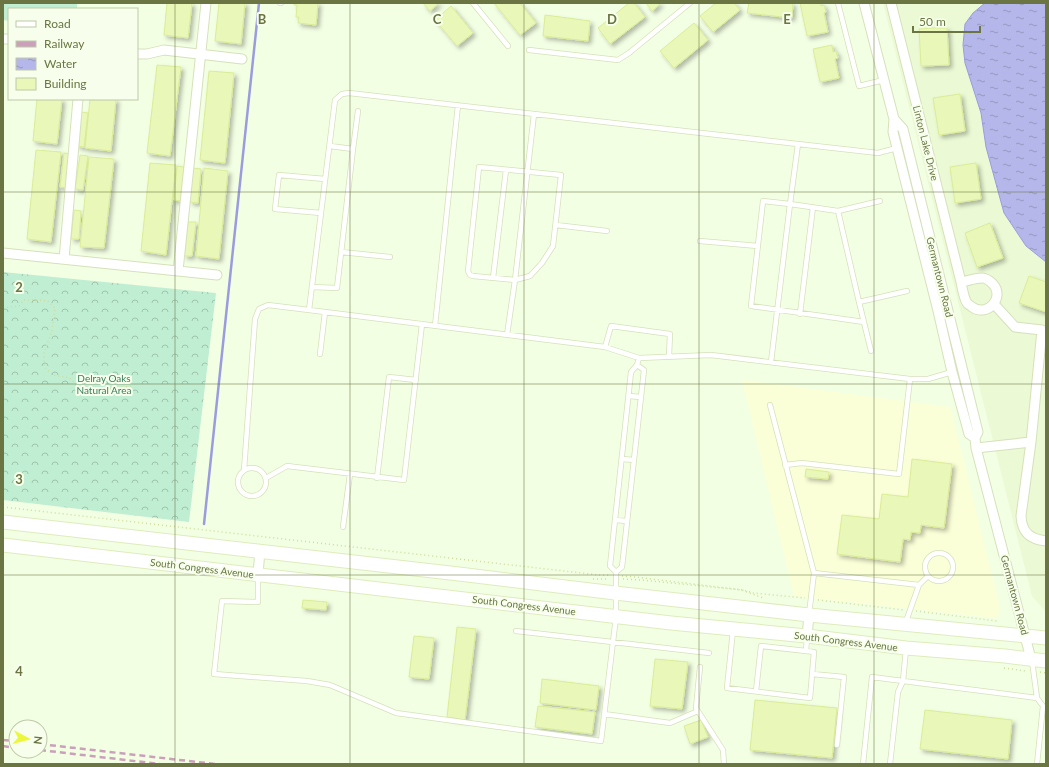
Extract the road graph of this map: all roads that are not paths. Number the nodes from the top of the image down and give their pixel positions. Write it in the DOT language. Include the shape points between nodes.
graph roads {
  1 [pos="206,3"];
  2 [pos="473,3"];
  3 [pos="690,3"];
  4 [pos="838,3"];
  5 [pos="864,3"];
  6 [pos="891,3"];
  7 [pos="508,46"];
  8 [pos="529,50"];
  9 [pos="138,54"];
  10 [pos="200,54"];
  11 [pos="242,59"];
  12 [pos="884,80"];
  13 [pos="78,100"];
  14 [pos="458,106"];
  15 [pos="358,111"];
  16 [pos="534,114"];
  17 [pos="894,119"];
  18 [pos="798,144"];
  19 [pos="330,146"];
  20 [pos="897,148"];
  21 [pos="353,149"];
  22 [pos="506,170"];
  23 [pos="528,172"];
  24 [pos="326,179"];
  25 [pos="880,200"];
  26 [pos="790,204"];
  27 [pos="813,207"];
  28 [pos="838,211"];
  29 [pos="321,213"];
  30 [pos="556,225"];
  31 [pos="607,231"];
  32 [pos="929,232"];
  33 [pos="700,241"];
  34 [pos="758,246"];
  35 [pos="341,252"];
  36 [pos="3,253"];
  37 [pos="390,258"];
  38 [pos="64,259"];
  39 [pos="178,271"];
  40 [pos="217,275"];
  41 [pos="493,278"];
  42 [pos="515,280"];
  43 [pos="961,282"];
  44 [pos="312,287"];
  45 [pos="907,290"];
  46 [pos="859,302"];
  47 [pos="994,304"];
  48 [pos="310,310"];
  49 [pos="778,310"];
  50 [pos="325,312"];
  51 [pos="800,314"];
  52 [pos="864,322"];
  53 [pos="422,324"];
  54 [pos="435,326"];
  55 [pos="507,335"];
  56 [pos="605,347"];
  57 [pos="871,351"];
  58 [pos="320,354"];
  59 [pos="669,356"];
  60 [pos="639,358"];
  61 [pos="771,362"];
  62 [pos="638,365"];
  63 [pos="952,372"];
  64 [pos="910,379"];
  65 [pos="416,380"];
  66 [pos="629,396"];
  67 [pos="641,397"];
  68 [pos="770,406"];
  69 [pos="973,409"];
  70 [pos="975,438"];
  71 [pos="1031,442"];
  72 [pos="976,448"];
  73 [pos="622,458"];
  74 [pos="634,460"];
  75 [pos="785,465"];
  76 [pos="244,470"];
  77 [pos="350,474"];
  78 [pos="266,478"];
  79 [pos="377,478"];
  80 [pos="615,520"];
  81 [pos="627,521"];
  82 [pos="3,522"];
  83 [pos="343,527"];
  84 [pos="1046,540"];
  85 [pos="3,545"];
  86 [pos="260,551"];
  87 [pos="814,573"];
  88 [pos="258,574"];
  89 [pos="616,576"];
  90 [pos="928,576"];
  91 [pos="919,585"];
  92 [pos="615,593"];
  93 [pos="809,615"];
  94 [pos="616,617"];
  95 [pos="905,624"];
  96 [pos="734,629"];
  97 [pos="516,631"];
  98 [pos="807,636"];
  99 [pos="1025,636"];
  100 [pos="1046,638"];
  101 [pos="613,641"];
  102 [pos="906,648"];
  103 [pos="806,651"];
  104 [pos="709,653"];
  105 [pos="1046,661"];
  106 [pos="1032,665"];
  107 [pos="700,667"];
  108 [pos="812,674"];
  109 [pos="903,681"];
  110 [pos="756,691"];
  111 [pos="1037,698"];
  112 [pos="698,711"];
  113 [pos="604,714"];
  114 [pos="837,745"];
  115 [pos="724,764"];
  116 [pos="863,764"];
  117 [pos="890,764"];
  118 [pos="1037,764"];
  1 -- 10 [label="street"];
  2 -- 7 [label="lane"];
  3 -- 8 [label="lane" via="618,60"];
  4 -- 12 [label="lane" via="859,86"];
  5 -- 12 [label="street, Germantown Road"];
  6 -- 43 [label="street, Linton Lake Drive"];
  9 -- 10 [label="street" via="164,50"];
  10 -- 11 [label="street"];
  10 -- 39 [label="street"];
  12 -- 17 [label="street, Germantown Road"];
  13 -- 38 [label="street"];
  14 -- 16 [label="lane"];
  14 -- 19 [label="lane" via="342,94 335,100"];
  14 -- 54 [label="lane"];
  15 -- 21 [label="lane"];
  16 -- 18 [label="lane"];
  16 -- 23 [label="lane"];
  17 -- 20 [label="street, Germantown Road" via="893,132"];
  17 -- 32 [label="street, Germantown Road" via="903,129"];
  18 -- 20 [label="lane" via="878,153"];
  18 -- 26 [label="lane"];
  19 -- 21 [label="lane"];
  19 -- 24 [label="lane"];
  20 -- 32 [label="street" via="905,154 925,231"];
  20 -- 63 [label="street, Germantown Road"];
  21 -- 35 [label="lane"];
  22 -- 23 [label="lane"];
  22 -- 41 [label="lane"];
  22 -- 41 [label="lane" via="479,167 468,271 473,276"];
  23 -- 30 [label="lane" via="561,175"];
  23 -- 42 [label="lane"];
  24 -- 29 [label="lane"];
  24 -- 29 [label="lane" via="279,174 275,209"];
  25 -- 28 [label="lane"];
  26 -- 27 [label="lane"];
  26 -- 34 [label="lane" via="763,201"];
  26 -- 49 [label="lane"];
  27 -- 28 [label="lane"];
  27 -- 51 [label="lane"];
  28 -- 46 [label="lane"];
  29 -- 44 [label="lane"];
  30 -- 31 [label="lane"];
  30 -- 42 [label="lane" via="553,246 542,263 530,276"];
  32 -- 69 [label="street, Germantown Road"];
  33 -- 34 [label="lane"];
  34 -- 49 [label="lane" via="750,306"];
  35 -- 37 [label="lane"];
  35 -- 44 [label="lane" via="337,288"];
  36 -- 38 [label="street"];
  38 -- 39 [label="street"];
  39 -- 40 [label="street"];
  41 -- 42 [label="lane"];
  42 -- 55 [label="lane"];
  43 -- 47 [label="street, Linton Lake Drive" via="967,303 977,310 989,308"];
  43 -- 47 [label="street" via="977,278 990,280 997,291"];
  44 -- 48 [label="lane"];
  45 -- 46 [label="lane"];
  46 -- 52 [label="lane"];
  47 -- 71 [label="street" via="1015,327 1042,330"];
  48 -- 50 [label="lane"];
  48 -- 76 [label="lane" via="268,305 259,309 255,319"];
  49 -- 51 [label="lane"];
  49 -- 61 [label="lane"];
  50 -- 53 [label="lane"];
  50 -- 58 [label="lane"];
  51 -- 52 [label="lane"];
  52 -- 57 [label="lane"];
  53 -- 54 [label="lane"];
  53 -- 65 [label="lane"];
  54 -- 55 [label="lane"];
  55 -- 56 [label="lane"];
  56 -- 59 [label="lane" via="611,326 670,334"];
  56 -- 60 [label="lane"];
  59 -- 60 [label="lane"];
  59 -- 61 [label="lane" via="711,355"];
  60 -- 62 [label="lane"];
  61 -- 64 [label="lane"];
  62 -- 66 [label="lane" via="631,372"];
  62 -- 67 [label="lane" via="644,370"];
  63 -- 64 [label="lane" via="928,379"];
  63 -- 69 [label="street" via="960,372 967,402"];
  63 -- 70 [label="street, Germantown Road" via="969,434"];
  64 -- 75 [label="lane" via="899,474 802,463"];
  65 -- 79 [label="lane" via="404,480"];
  65 -- 79 [label="lane" via="389,377"];
  66 -- 67 [label="lane"];
  66 -- 73 [label="lane"];
  67 -- 74 [label="lane"];
  68 -- 75 [label="lane"];
  69 -- 70 [label="street, Germantown Road" via="978,432"];
  70 -- 72 [label="street, Germantown Road"];
  71 -- 72 [label="street"];
  71 -- 84 [label="street" via="1021,523 1033,538"];
  72 -- 99 [label="street, Germantown Road"];
  73 -- 74 [label="lane"];
  73 -- 80 [label="lane"];
  74 -- 81 [label="lane"];
  75 -- 87 [label="lane"];
  76 -- 78 [label="lane" via="257,468"];
  76 -- 78 [label="lane" via="240,474 238,484 246,496 256,496 264,491"];
  77 -- 78 [label="lane" via="287,466"];
  77 -- 79 [label="lane"];
  77 -- 83 [label="lane"];
  80 -- 81 [label="lane"];
  80 -- 89 [label="lane" via="610,566"];
  81 -- 89 [label="lane" via="622,567"];
  82 -- 86 [label="main road"];
  85 -- 88 [label="main road, South Congress Avenue"];
  86 -- 88 [label="street"];
  86 -- 92 [label="main road"];
  87 -- 91 [label="lane"];
  87 -- 93 [label="lane"];
  88 -- 94 [label="main road, South Congress Avenue"];
  88 -- 113 [label="lane" via="258,602 222,601 214,674 307,681 330,685 396,713 601,741"];
  89 -- 92 [label="lane"];
  90 -- 90 [label="lane" via="940,581 948,578 953,571 950,558 943,553 930,556 925,568"];
  90 -- 91 [label="lane"];
  91 -- 95 [label="lane"];
  92 -- 93 [label="main road"];
  92 -- 94 [label="lane"];
  93 -- 95 [label="main road"];
  93 -- 98 [label="street"];
  94 -- 96 [label="main road, South Congress Avenue"];
  94 -- 101 [label="lane"];
  95 -- 99 [label="main road"];
  96 -- 98 [label="main road, South Congress Avenue"];
  96 -- 110 [label="lane" via="727,688"];
  97 -- 101 [label="lane"];
  98 -- 102 [label="main road, South Congress Avenue"];
  98 -- 103 [label="lane"];
  99 -- 100 [label="main road"];
  99 -- 106 [label="street, Germantown Road"];
  101 -- 104 [label="lane"];
  101 -- 113 [label="lane"];
  102 -- 106 [label="main road, South Congress Avenue"];
  102 -- 109 [label="lane"];
  103 -- 108 [label="lane" via="814,652"];
  103 -- 110 [label="lane" via="761,646"];
  105 -- 106 [label="main road, South Congress Avenue"];
  106 -- 111 [label="lane"];
  107 -- 112 [label="lane" via="696,708"];
  108 -- 110 [label="lane" via="810,698"];
  108 -- 114 [label="lane" via="844,677"];
  109 -- 111 [label="lane"];
  109 -- 116 [label="lane" via="872,677"];
  109 -- 117 [label="lane" via="898,692"];
  111 -- 118 [label="lane" via="1043,706"];
  112 -- 113 [label="lane" via="670,723"];
  112 -- 115 [label="lane" via="723,750"];
}
